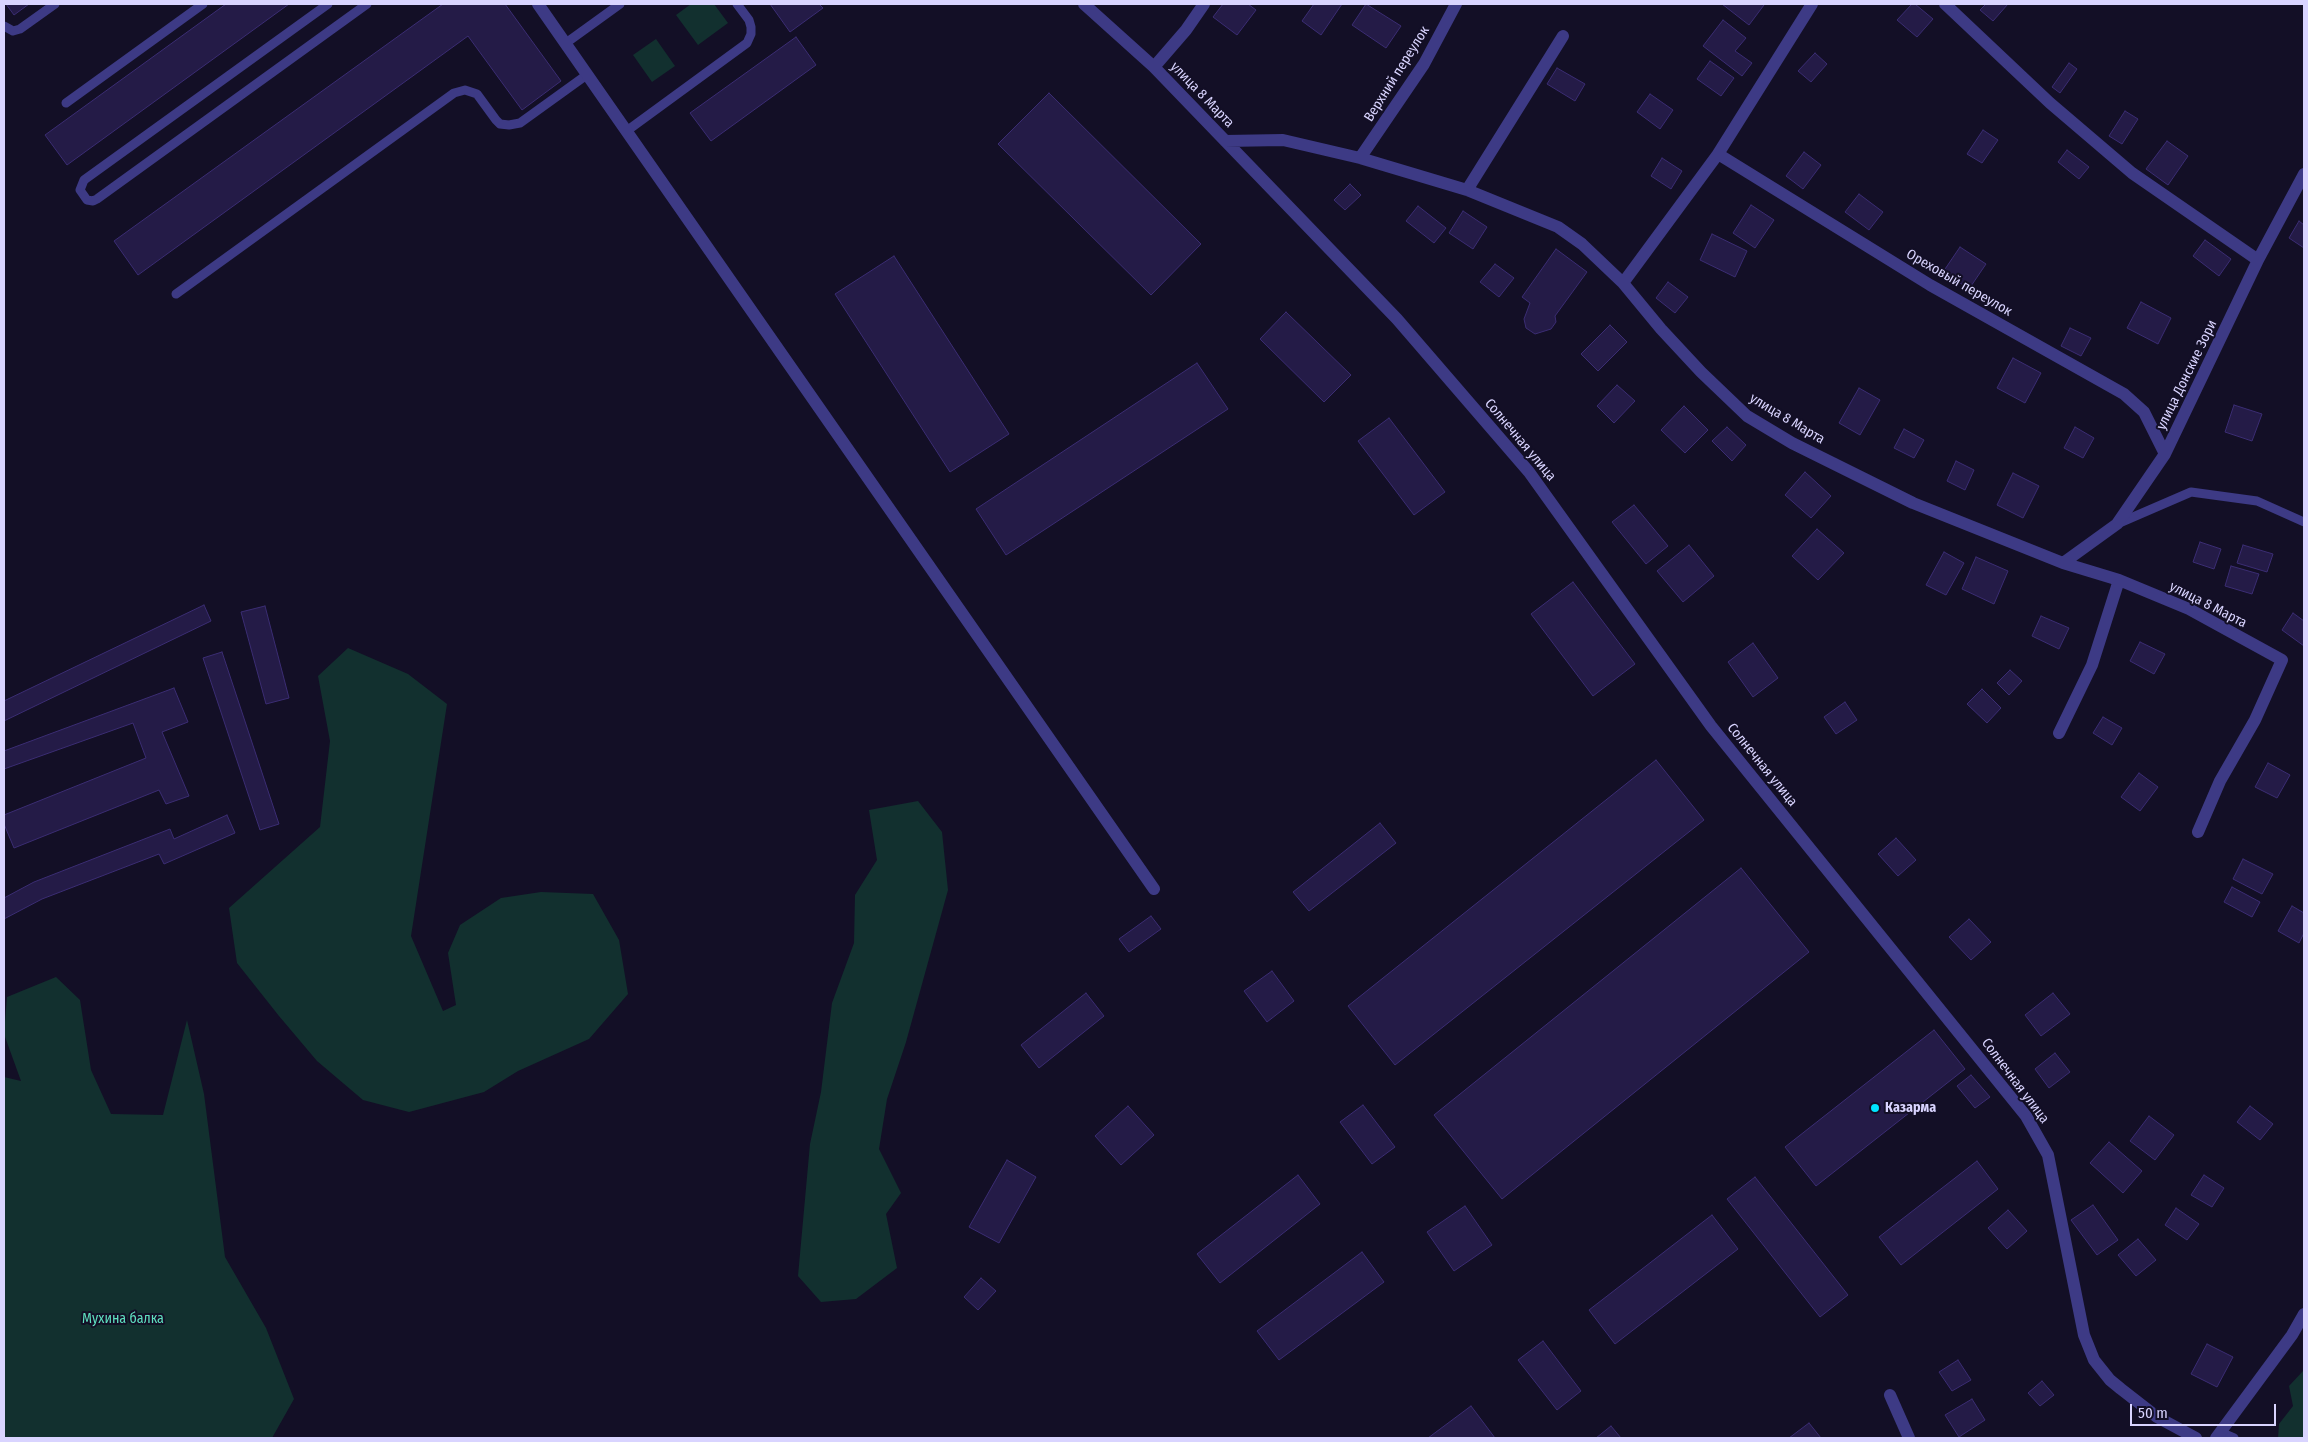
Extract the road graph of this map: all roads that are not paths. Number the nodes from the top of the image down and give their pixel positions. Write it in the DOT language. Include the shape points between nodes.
graph roads {
  1 [pos="55,4"];
  2 [pos="203,4"];
  3 [pos="328,4"];
  4 [pos="367,4"];
  5 [pos="538,4"];
  6 [pos="620,4"];
  7 [pos="738,4"];
  8 [pos="1084,4"];
  9 [pos="1204,4"];
  10 [pos="1456,4"];
  11 [pos="1812,4"];
  12 [pos="1945,4"];
  13 [pos="4,26"];
  14 [pos="1563,36"];
  15 [pos="566,43"];
  16 [pos="1154,67"];
  17 [pos="588,74"];
  18 [pos="66,103"];
  19 [pos="628,130"];
  20 [pos="1225,141"];
  21 [pos="1718,154"];
  22 [pos="1360,158"];
  23 [pos="2304,174"];
  24 [pos="1467,190"];
  25 [pos="2258,260"];
  26 [pos="1623,283"];
  27 [pos="176,294"];
  28 [pos="2165,454"];
  29 [pos="2304,522"];
  30 [pos="2117,524"];
  31 [pos="2063,563"];
  32 [pos="2120,580"];
  33 [pos="2059,733"];
  34 [pos="2198,832"];
  35 [pos="1154,889"];
  36 [pos="2304,1314"];
  37 [pos="1890,1395"];
  38 [pos="2218,1435"];
  39 [pos="1909,1438"];
  40 [pos="2196,1438"];
  41 [pos="2234,1438"];
  1 -- 13 [label="lane" via="20,29 13,31"];
  2 -- 18 [label="lane"];
  3 -- 4 [label="lane" via="84,180 80,190 87,200 97,199"];
  5 -- 15 [label="street"];
  6 -- 15 [label="lane"];
  7 -- 19 [label="lane" via="751,27 747,43"];
  8 -- 16 [label="street, улица 8 Марта"];
  9 -- 16 [label="street"];
  10 -- 22 [label="street, Верхний переулок" via="1424,64"];
  11 -- 21 [label="street"];
  12 -- 25 [label="street" via="2050,103 2132,173"];
  14 -- 24 [label="street"];
  15 -- 17 [label="street"];
  16 -- 20 [label="street, улица 8 Марта"];
  17 -- 19 [label="street"];
  17 -- 27 [label="lane" via="520,123 508,125 500,124 477,94 466,90 454,93"];
  19 -- 35 [label="street"];
  20 -- 22 [label="street, улица 8 Марта" via="1283,140"];
  20 -- 40 [label="street, Солнечная улица" via="1397,319 1529,472 1712,726 2026,1116 2048,1155 2084,1335 2094,1360 2110,1380 2143,1406"];
  21 -- 26 [label="street"];
  21 -- 28 [label="street, Ореховый переулок" via="1930,285 2124,394 2144,412"];
  22 -- 24 [label="street, улица 8 Марта"];
  23 -- 25 [label="street, улица Донские Зори"];
  24 -- 26 [label="street, улица 8 Марта" via="1558,227 1582,244"];
  25 -- 28 [label="street, улица Донские Зори"];
  26 -- 31 [label="street, улица 8 Марта" via="1700,372 1747,416 1792,443 1913,503"];
  28 -- 30 [label="street, улица Донские Зори"];
  29 -- 30 [label="lane" via="2256,501 2192,492"];
  30 -- 31 [label="street, улица Донские Зори"];
  31 -- 32 [label="street, улица 8 Марта"];
  32 -- 33 [label="street" via="2092,665"];
  32 -- 34 [label="street, улица 8 Марта" via="2189,609 2282,660"];
  36 -- 38 [label="street"];
  37 -- 39 [label="street"];
  38 -- 41 [label="lane"];
}
